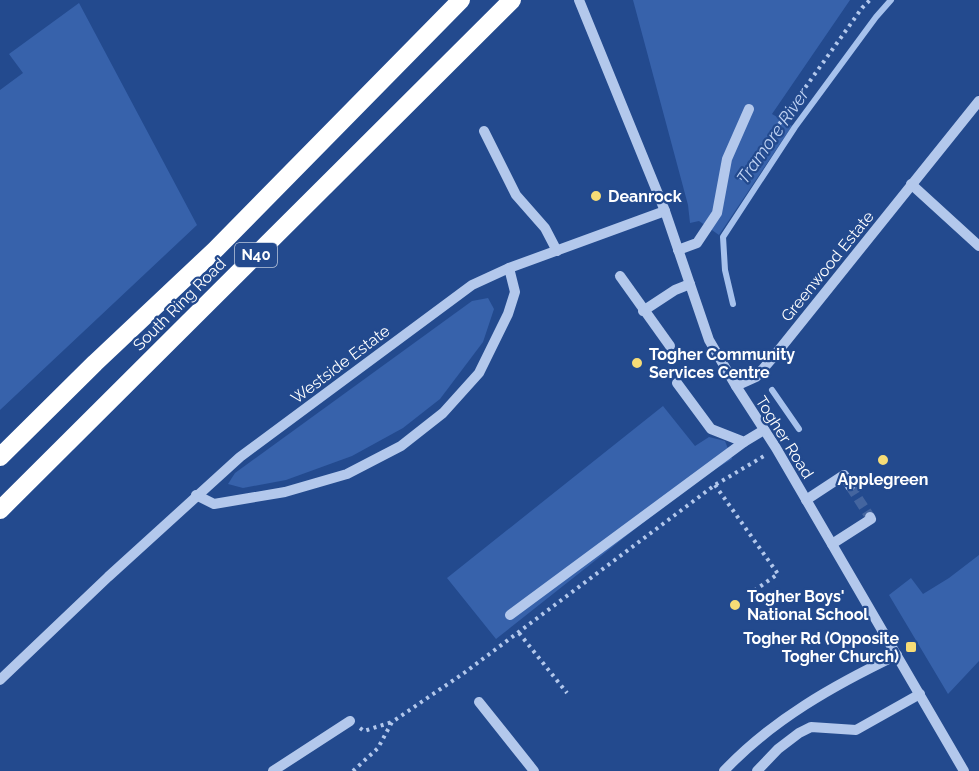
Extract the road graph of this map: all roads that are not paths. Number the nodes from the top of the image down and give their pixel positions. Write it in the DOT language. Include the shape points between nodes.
graph roads {
  1 [pos="461,0"];
  2 [pos="512,0"];
  3 [pos="579,0"];
  4 [pos="979,101"];
  5 [pos="749,109"];
  6 [pos="484,131"];
  7 [pos="911,184"];
  8 [pos="666,211"];
  9 [pos="979,246"];
  10 [pos="678,250"];
  11 [pos="557,251"];
  12 [pos="509,268"];
  13 [pos="620,276"];
  14 [pos="690,284"];
  15 [pos="643,310"];
  16 [pos="670,346"];
  17 [pos="677,383"];
  18 [pos="736,386"];
  19 [pos="764,430"];
  20 [pos="744,442"];
  21 [pos="0,457"];
  22 [pos="850,486"];
  23 [pos="196,495"];
  24 [pos="806,500"];
  25 [pos="0,510"];
  26 [pos="870,517"];
  27 [pos="832,544"];
  28 [pos="510,615"];
  29 [pos="897,655"];
  30 [pos="0,680"];
  31 [pos="920,694"];
  32 [pos="480,702"];
  33 [pos="350,722"];
  34 [pos="273,771"];
  35 [pos="534,771"];
  36 [pos="724,771"];
  37 [pos="757,771"];
  38 [pos="964,771"];
  1 -- 21 [label="highway, South Ring Road / N40" via="215,250"];
  2 -- 25 [label="highway, South Ring Road / N40"];
  3 -- 8 [label="street, Togher Road"];
  4 -- 7 [label="street, Greenwood Estate"];
  5 -- 10 [label="street" via="727,159 717,213 697,243"];
  6 -- 11 [label="street" via="516,195 545,228"];
  7 -- 9 [label="street"];
  7 -- 18 [label="street, Greenwood Estate" via="775,355 756,376"];
  8 -- 10 [label="street, Togher Road"];
  8 -- 11 [label="street, Westside Estate"];
  10 -- 14 [label="street, Togher Road"];
  11 -- 12 [label="street, Westside Estate"];
  12 -- 23 [label="street, Westside Estate" via="472,285 240,457"];
  12 -- 23 [label="street" via="515,292 479,373 443,413 401,446 347,474 285,492 214,504"];
  13 -- 15 [label="street"];
  14 -- 15 [label="street"];
  14 -- 18 [label="street, Togher Road" via="709,340"];
  15 -- 16 [label="street"];
  17 -- 20 [label="street" via="711,429"];
  18 -- 19 [label="street, Togher Road"];
  19 -- 20 [label="street"];
  19 -- 24 [label="street, Togher Road"];
  20 -- 28 [label="street"];
  22 -- 24 [label="street" via="844,475"];
  23 -- 30 [label="street, Westside Estate"];
  24 -- 27 [label="street, Togher Road"];
  26 -- 27 [label="street"];
  27 -- 29 [label="street, Togher Road"];
  29 -- 31 [label="street, Togher Road"];
  29 -- 36 [label="street" via="823,693 759,738"];
  31 -- 37 [label="street" via="856,730 811,727 799,732"];
  31 -- 38 [label="street, Togher Road"];
  32 -- 35 [label="street"];
  33 -- 34 [label="street"];
}
